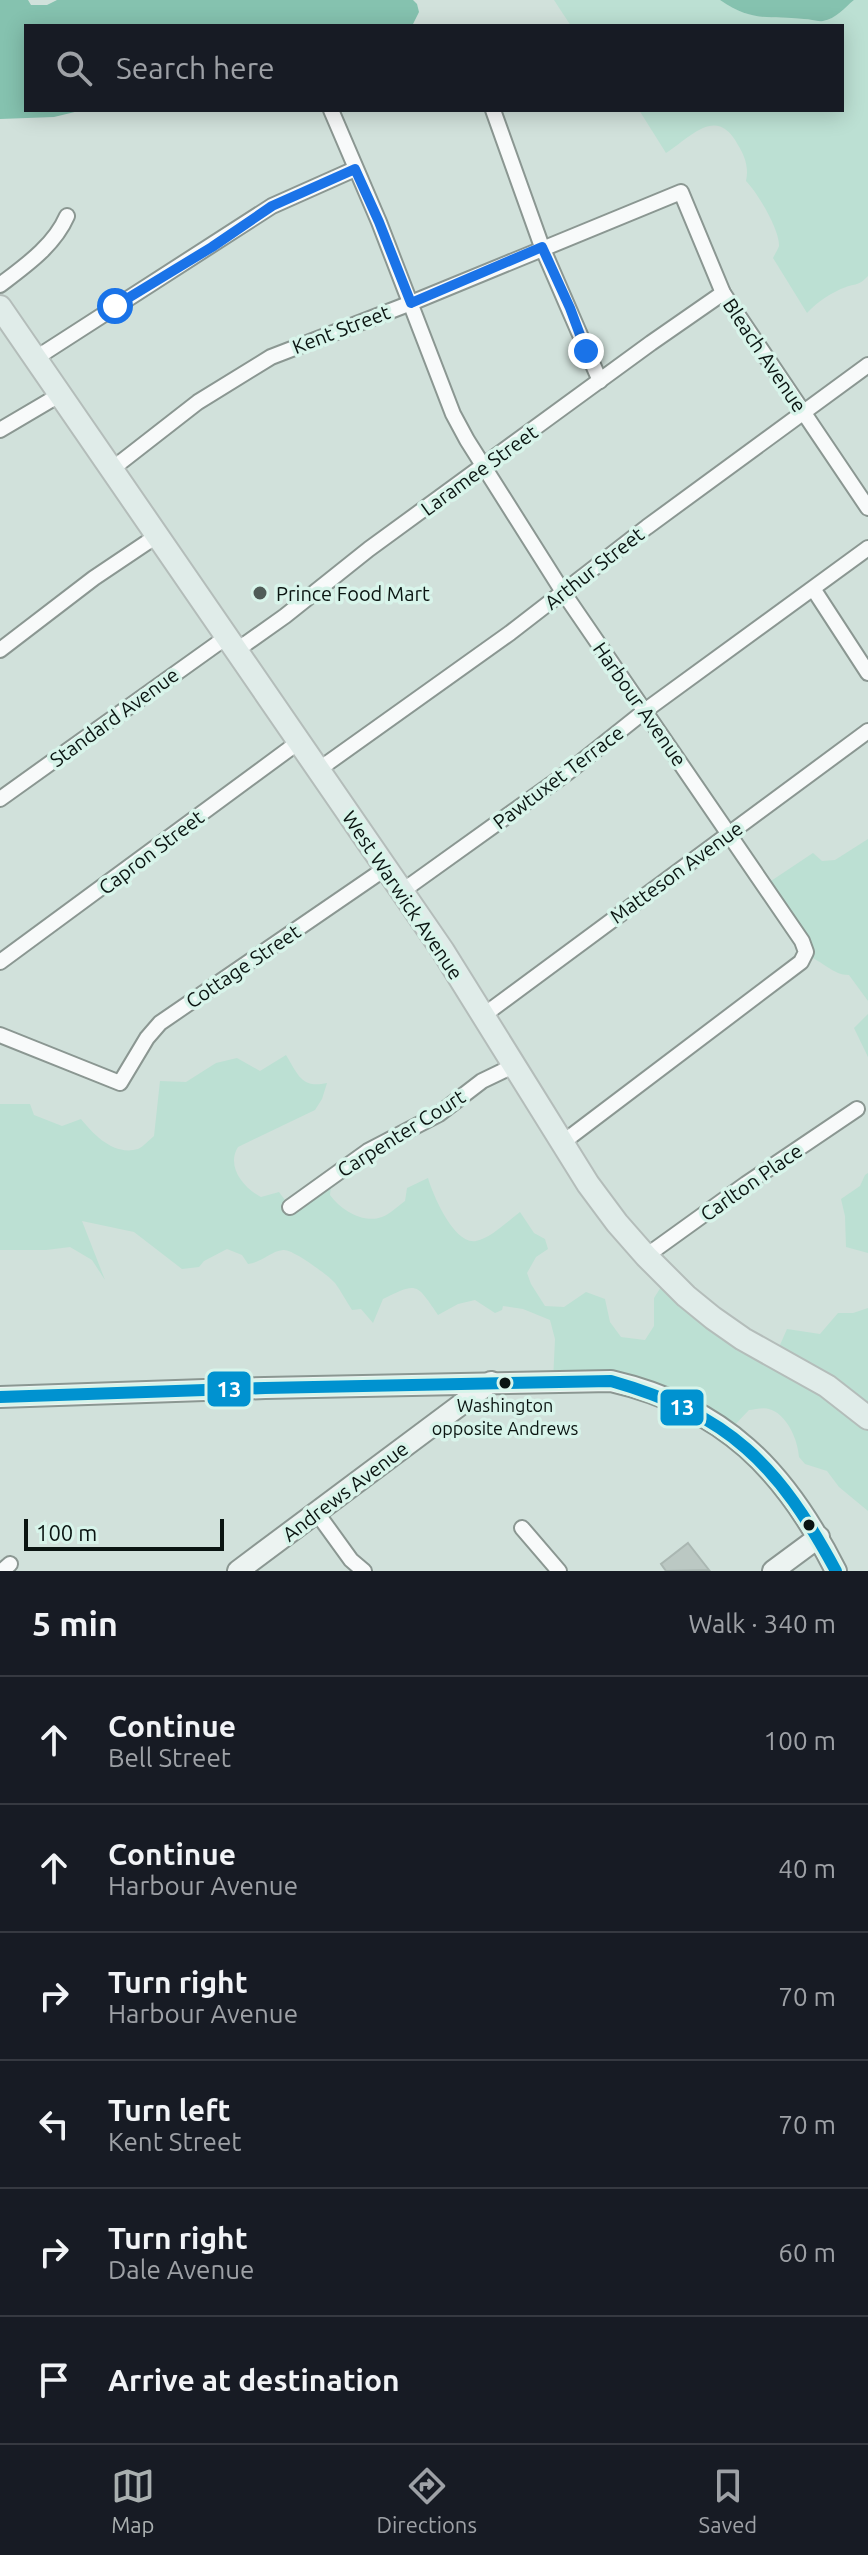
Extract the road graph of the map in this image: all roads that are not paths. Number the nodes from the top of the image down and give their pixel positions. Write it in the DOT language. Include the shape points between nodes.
graph roads {
  1 [pos="332,112"];
  2 [pos="494,112"];
  3 [pos="355,169"];
  4 [pos="681,192"];
  5 [pos="67,216"];
  6 [pos="542,247"];
  7 [pos="0,285"];
  8 [pos="723,293"];
  9 [pos="411,303"];
  10 [pos="0,307"];
  11 [pos="36,358"];
  12 [pos="868,365"];
  13 [pos="600,381"];
  14 [pos="61,394"];
  15 [pos="804,413"];
  16 [pos="0,430"];
  17 [pos="483,468"];
  18 [pos="112,469"];
  19 [pos="868,508"];
  20 [pos="158,535"];
  21 [pos="868,548"];
  22 [pos="814,590"];
  23 [pos="563,592"];
  24 [pos="232,643"];
  25 [pos="0,650"];
  26 [pos="868,673"];
  27 [pos="646,710"];
  28 [pos="868,731"];
  29 [pos="300,741"];
  30 [pos="318,770"];
  31 [pos="0,799"];
  32 [pos="729,833"];
  33 [pos="386,868"];
  34 [pos="401,892"];
  35 [pos="0,962"];
  36 [pos="484,1015"];
  37 [pos="0,1035"];
  38 [pos="515,1065"];
  39 [pos="857,1109"];
  40 [pos="562,1143"];
  41 [pos="290,1207"];
  42 [pos="646,1256"];
  43 [pos="491,1382"];
  44 [pos="0,1397"];
  45 [pos="868,1418"];
  46 [pos="317,1513"];
  47 [pos="522,1528"];
  48 [pos="819,1537"];
  49 [pos="238,1571"];
  50 [pos="364,1571"];
  51 [pos="559,1571"];
  52 [pos="773,1571"];
  53 [pos="836,1571"];
  1 -- 3 [label="street, Harbour Avenue"];
  2 -- 6 [label="street"];
  3 -- 9 [label="street, Harbour Avenue"];
  3 -- 11 [label="street" via="283,200"];
  4 -- 6 [label="street, Kent Street"];
  4 -- 8 [label="street, Bleach Avenue"];
  5 -- 7 [label="street" via="60,233"];
  6 -- 9 [label="street, Kent Street"];
  6 -- 13 [label="street"];
  8 -- 13 [label="street, Laramee Street"];
  8 -- 15 [label="street, Bleach Avenue"];
  9 -- 17 [label="street, Harbour Avenue" via="453,414"];
  9 -- 18 [label="street, Kent Street" via="271,357 198,402"];
  10 -- 11 [label="main road, West Warwick Avenue"];
  11 -- 14 [label="main road, West Warwick Avenue"];
  12 -- 15 [label="street, Arthur Street"];
  13 -- 17 [label="street, Laramee Street"];
  14 -- 16 [label="street"];
  14 -- 18 [label="main road, West Warwick Avenue"];
  15 -- 19 [label="street, Bleach Avenue"];
  15 -- 23 [label="street, Arthur Street"];
  17 -- 23 [label="street, Harbour Avenue"];
  17 -- 24 [label="street, Laramee Street" via="285,616"];
  18 -- 20 [label="main road, West Warwick Avenue"];
  20 -- 24 [label="main road, West Warwick Avenue"];
  20 -- 25 [label="street"];
  21 -- 22 [label="street, Pawtuxet Terrace"];
  22 -- 26 [label="street"];
  22 -- 27 [label="street, Pawtuxet Terrace"];
  23 -- 27 [label="street, Harbour Avenue"];
  23 -- 30 [label="street, Arthur Street"];
  24 -- 29 [label="main road, West Warwick Avenue"];
  24 -- 31 [label="street, Standard Avenue"];
  27 -- 32 [label="street, Harbour Avenue"];
  27 -- 34 [label="street, Pawtuxet Terrace"];
  28 -- 32 [label="street, Matteson Avenue"];
  29 -- 30 [label="main road, West Warwick Avenue"];
  29 -- 35 [label="street, Capron Street"];
  30 -- 33 [label="main road, West Warwick Avenue"];
  32 -- 36 [label="street, Matteson Avenue"];
  32 -- 40 [label="street, Harbour Avenue" via="802,941 805,957"];
  33 -- 34 [label="main road, West Warwick Avenue"];
  33 -- 37 [label="street, Cottage Street" via="160,1023 120,1083"];
  34 -- 36 [label="main road, West Warwick Avenue"];
  36 -- 38 [label="main road, West Warwick Avenue"];
  38 -- 40 [label="main road, West Warwick Avenue"];
  38 -- 41 [label="street, Carpenter Court" via="368,1151"];
  39 -- 42 [label="street, Carlton Place"];
  40 -- 42 [label="main road, West Warwick Avenue"];
  42 -- 45 [label="main road, West Warwick Avenue" via="713,1318 827,1386"];
  43 -- 44 [label="main road"];
  43 -- 46 [label="main road, Andrews Avenue"];
  43 -- 48 [label="main road" via="611,1381 661,1396 737,1438 778,1480"];
  46 -- 49 [label="main road, Andrews Avenue"];
  46 -- 50 [label="street"];
  47 -- 51 [label="street"];
  48 -- 52 [label="main road"];
  48 -- 53 [label="main road"];
}
